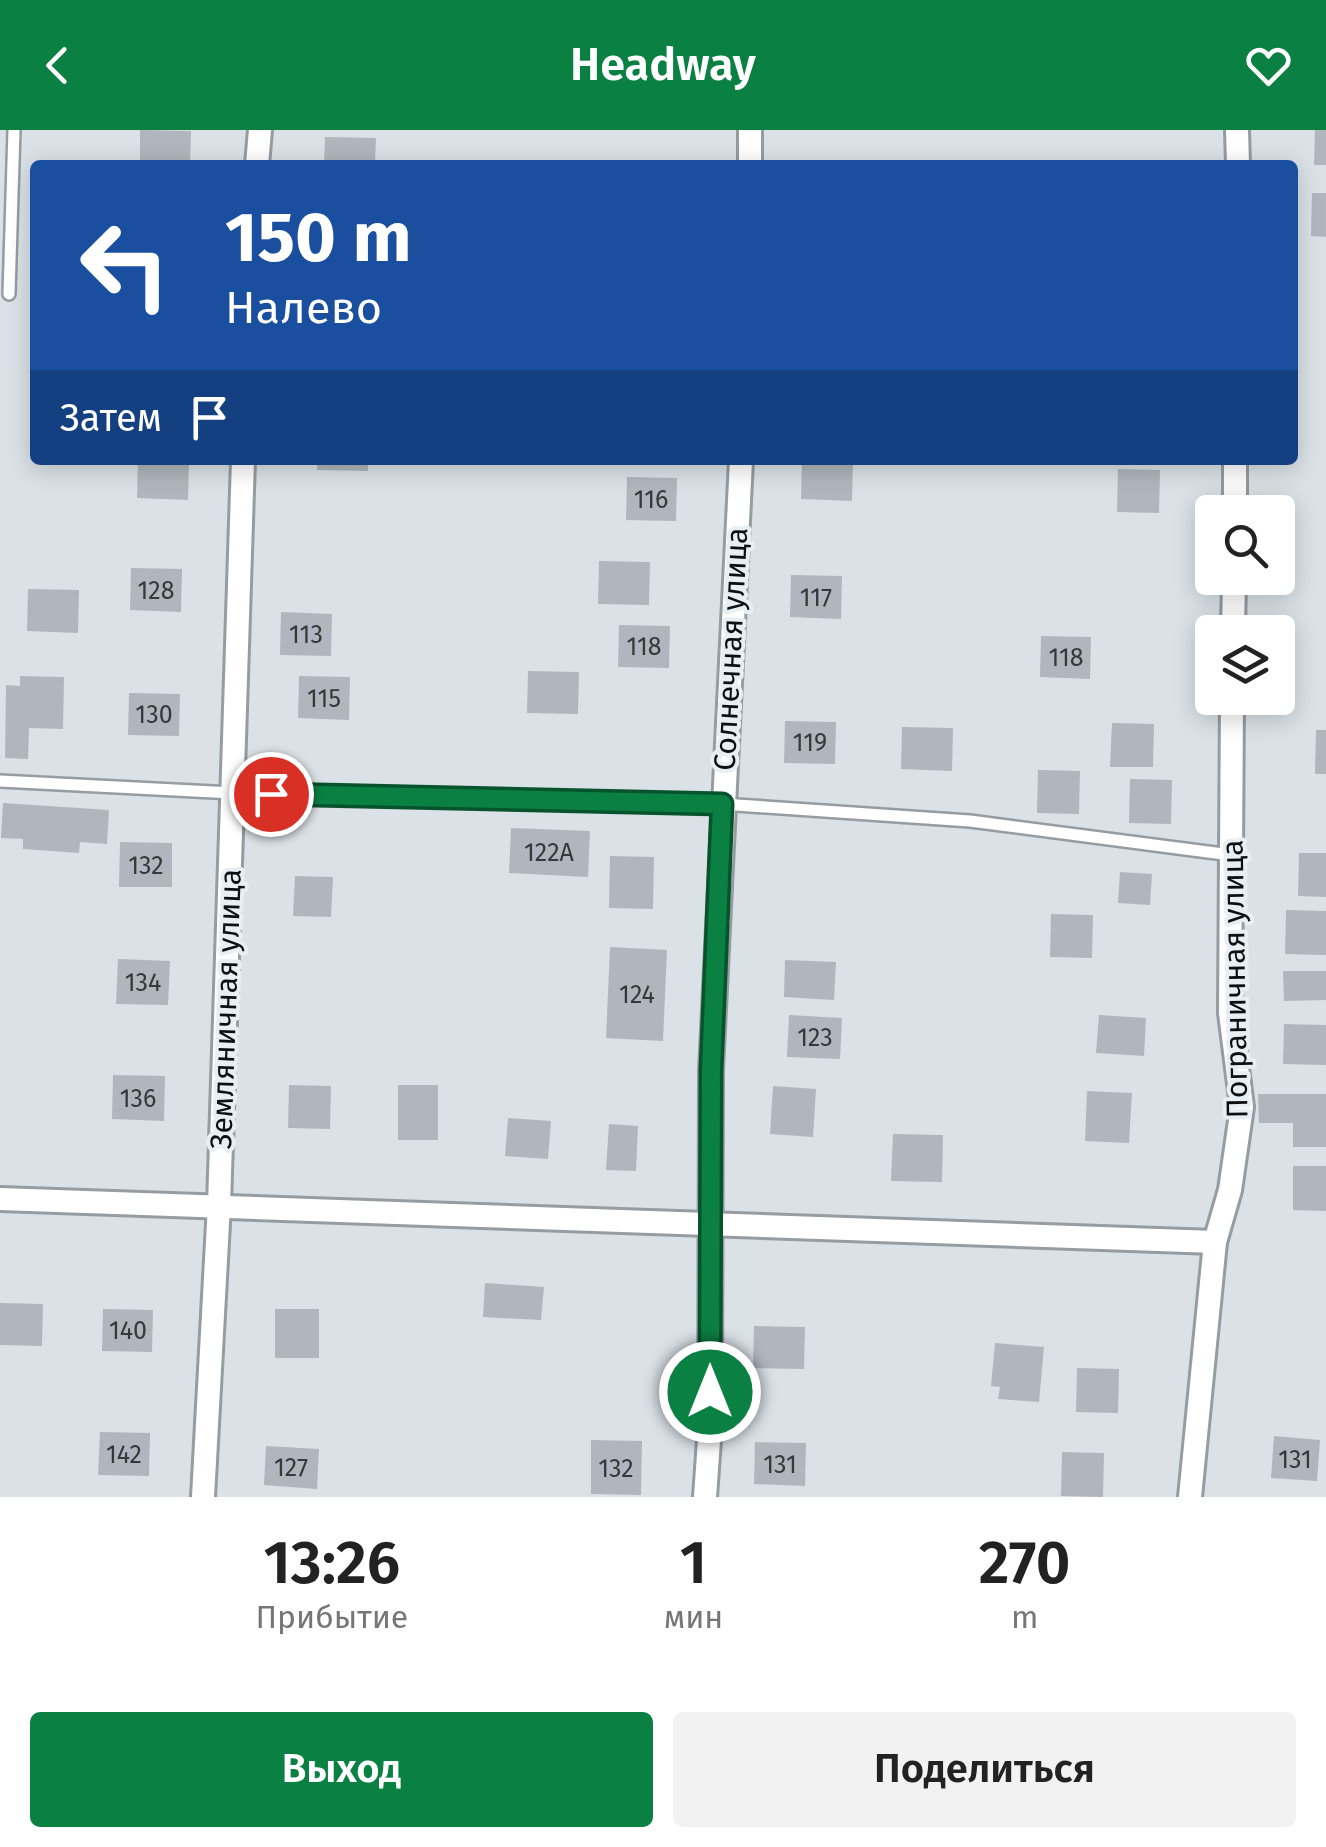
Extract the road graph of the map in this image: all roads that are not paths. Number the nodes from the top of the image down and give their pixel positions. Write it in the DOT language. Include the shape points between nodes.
graph roads {
  1 [pos="14,130"];
  2 [pos="260,130"];
  3 [pos="750,130"];
  4 [pos="1238,130"];
  5 [pos="258,160"];
  6 [pos="750,160"];
  7 [pos="1238,160"];
  8 [pos="9,294"];
  9 [pos="242,465"];
  10 [pos="741,465"];
  11 [pos="1235,465"];
  12 [pos="1235,495"];
  13 [pos="1232,715"];
  14 [pos="0,781"];
  15 [pos="233,793"];
  16 [pos="722,804"];
  17 [pos="1230,854"];
  18 [pos="0,1199"];
  19 [pos="219,1205"];
  20 [pos="710,1224"];
  21 [pos="1215,1242"];
  22 [pos="203,1497"];
  23 [pos="705,1497"];
  24 [pos="1190,1497"];
  1 -- 8 [label="lane"];
  2 -- 5 [label="street"];
  3 -- 6 [label="street"];
  4 -- 7 [label="street"];
  9 -- 15 [label="street, Земляничная улица"];
  10 -- 16 [label="street, Солнечная улица"];
  11 -- 12 [label="street"];
  13 -- 17 [label="street, Пограничная улица"];
  14 -- 15 [label="lane"];
  15 -- 16 [label="lane"];
  15 -- 19 [label="street, Земляничная улица"];
  16 -- 17 [label="lane" via="970,821"];
  16 -- 20 [label="street, Солнечная улица"];
  17 -- 21 [label="street, Пограничная улица" via="1230,1013 1242,1107"];
  18 -- 19 [label="street"];
  19 -- 20 [label="street"];
  19 -- 22 [label="street, Земляничная улица"];
  20 -- 21 [label="street"];
  20 -- 23 [label="street, Солнечная улица"];
  21 -- 24 [label="street, Пограничная улица"];
}
